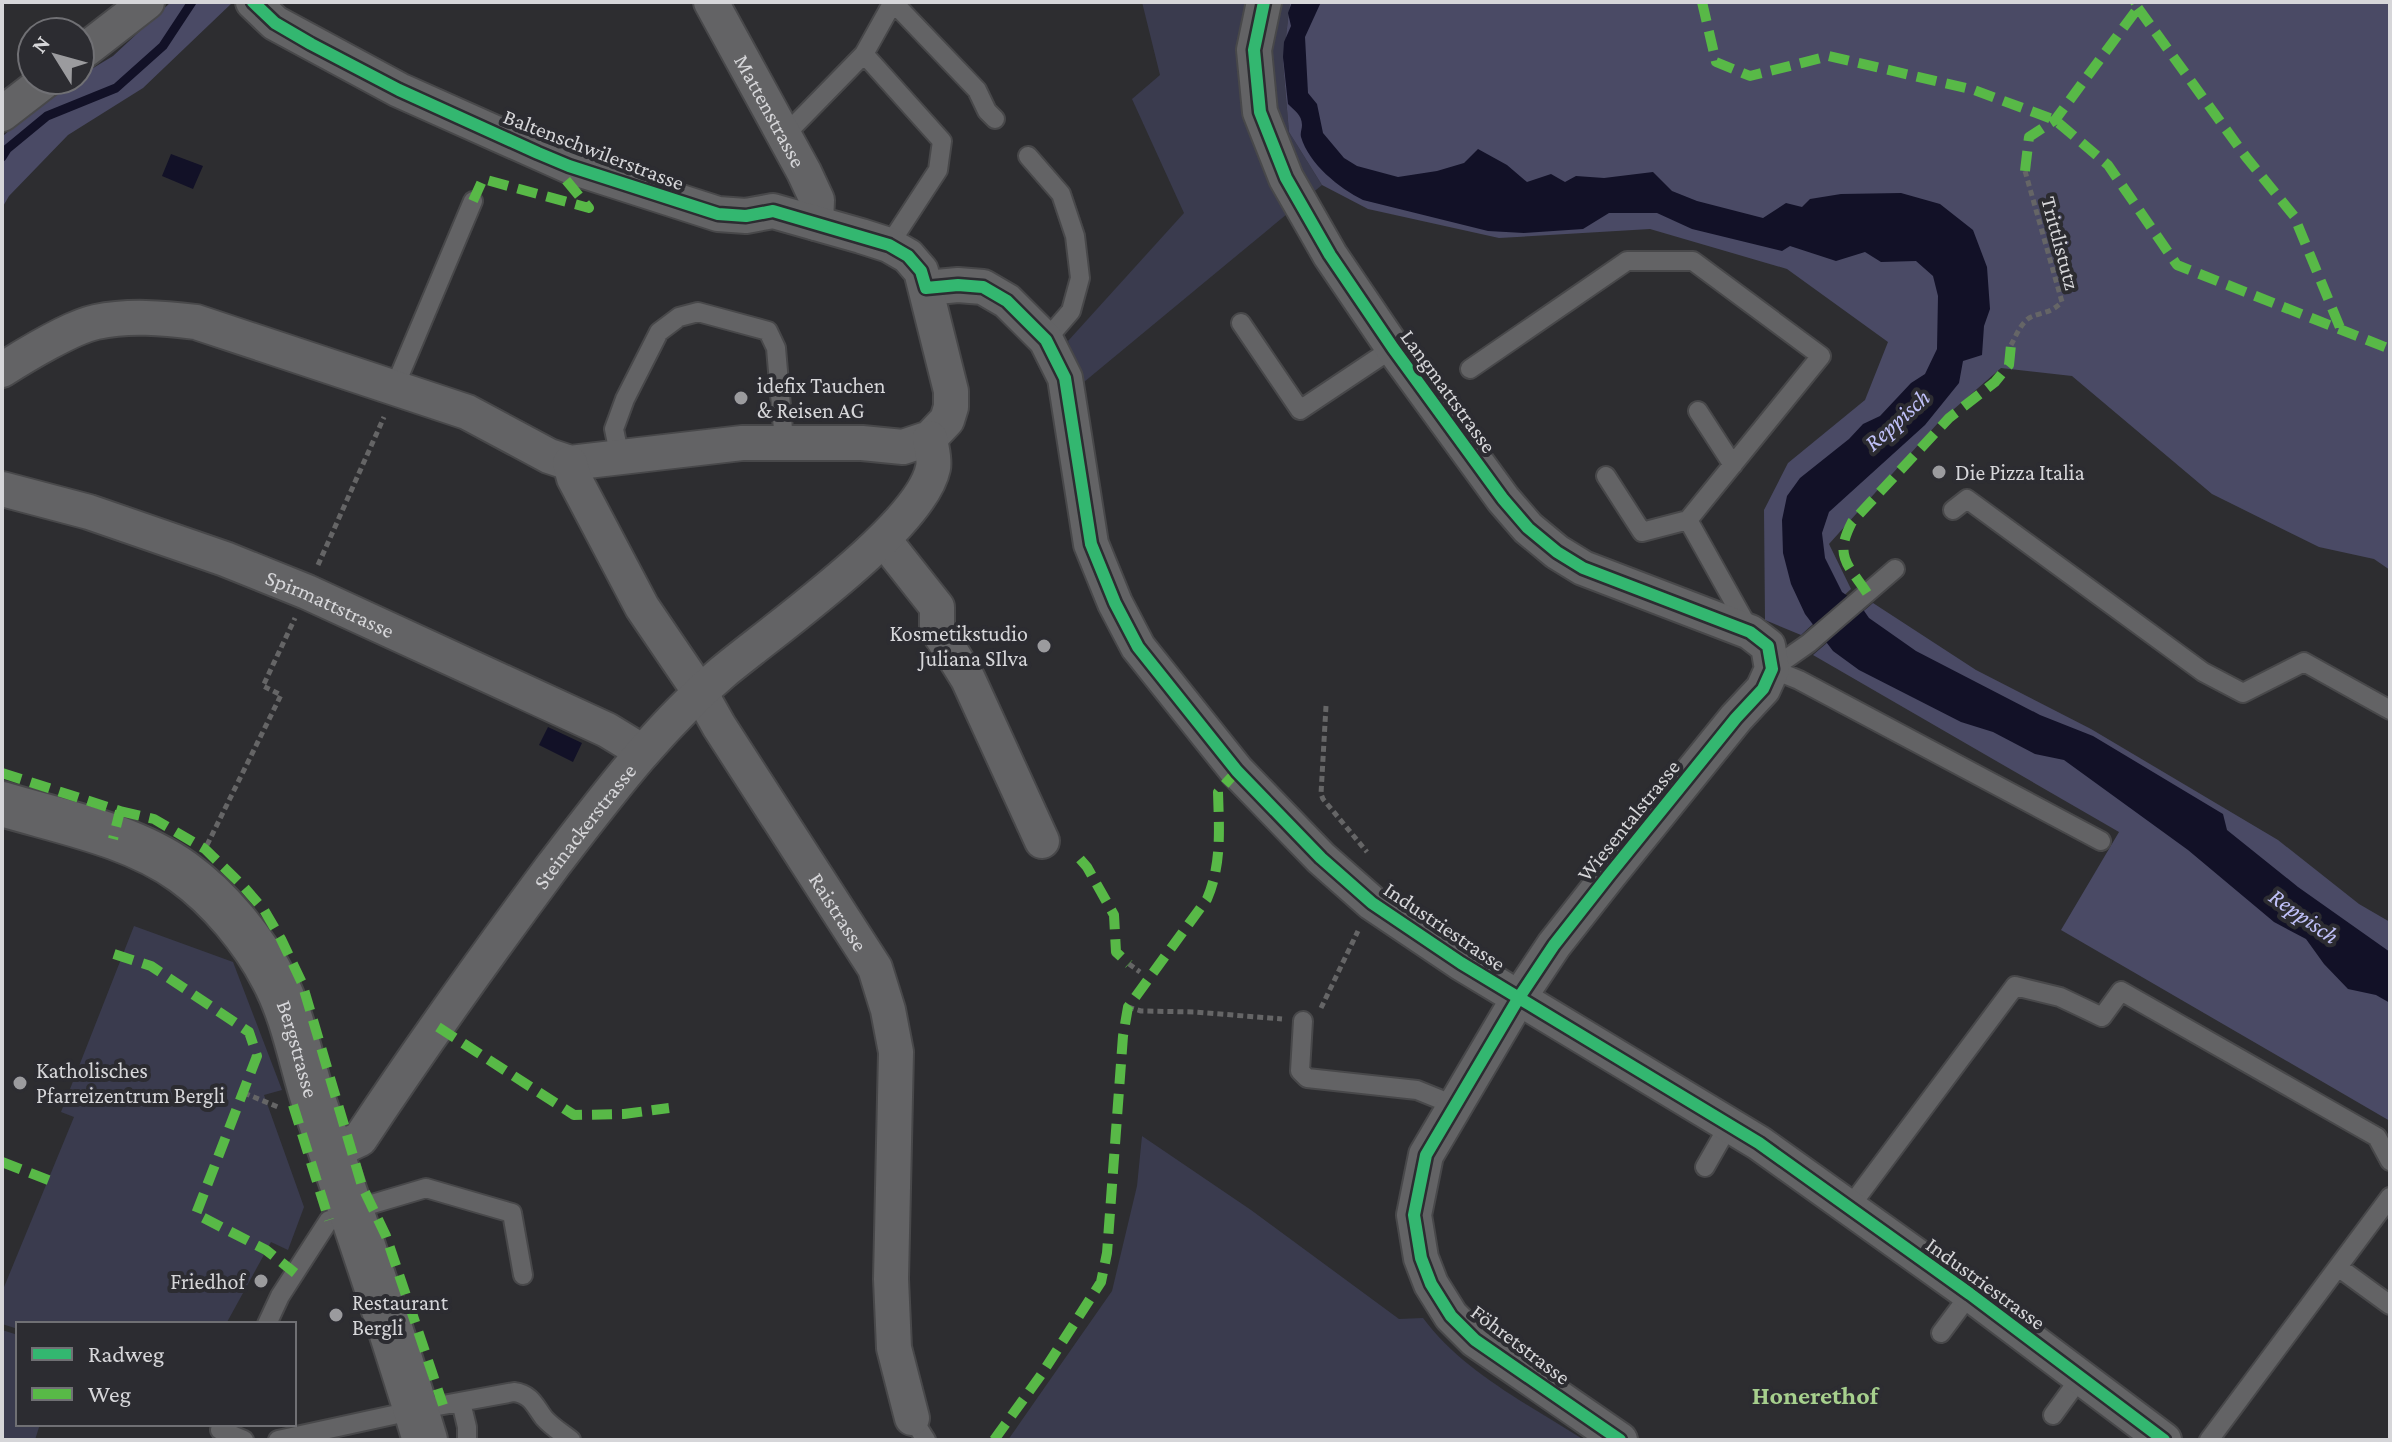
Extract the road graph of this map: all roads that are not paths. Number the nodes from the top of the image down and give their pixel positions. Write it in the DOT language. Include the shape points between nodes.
graph roads {
  1 [pos="147,2"];
  2 [pos="253,2"];
  3 [pos="711,2"];
  4 [pos="1264,2"];
  5 [pos="96,42"];
  6 [pos="864,54"];
  7 [pos="25,96"];
  8 [pos="2,114"];
  9 [pos="995,119"];
  10 [pos="784,136"];
  11 [pos="1028,156"];
  12 [pos="473,201"];
  13 [pos="816,223"];
  14 [pos="889,245"];
  15 [pos="926,288"];
  16 [pos="1241,323"];
  17 [pos="1046,340"];
  18 [pos="1393,348"];
  19 [pos="1470,369"];
  20 [pos="2,370"];
  21 [pos="395,386"];
  22 [pos="1698,411"];
  23 [pos="930,438"];
  24 [pos="784,441"];
  25 [pos="620,458"];
  26 [pos="570,463"];
  27 [pos="1733,465"];
  28 [pos="1606,476"];
  29 [pos="2,489"];
  30 [pos="1953,510"];
  31 [pos="1688,520"];
  32 [pos="884,540"];
  33 [pos="1895,569"];
  34 [pos="1750,632"];
  35 [pos="1772,669"];
  36 [pos="701,694"];
  37 [pos="2390,710"];
  38 [pos="643,752"];
  39 [pos="2,804"];
  40 [pos="1042,841"];
  41 [pos="2101,841"];
  42 [pos="1518,999"];
  43 [pos="1303,1021"];
  44 [pos="1454,1105"];
  45 [pos="1729,1125"];
  46 [pos="332,1152"];
  47 [pos="2390,1161"];
  48 [pos="1705,1167"];
  49 [pos="2390,1197"];
  50 [pos="1849,1208"];
  51 [pos="340,1215"];
  52 [pos="2338,1267"];
  53 [pos="523,1275"];
  54 [pos="1970,1294"];
  55 [pos="2390,1305"];
  56 [pos="268,1322"];
  57 [pos="1941,1333"];
  58 [pos="2080,1378"];
  59 [pos="461,1402"];
  60 [pos="2053,1415"];
  61 [pos="420,1425"];
  62 [pos="919,1429"];
  63 [pos="219,1431"];
  64 [pos="244,1440"];
  65 [pos="278,1440"];
  66 [pos="467,1440"];
  67 [pos="571,1440"];
  68 [pos="1620,1440"];
  69 [pos="2164,1440"];
  70 [pos="2209,1440"];
  1 -- 5 [label="street"];
  2 -- 13 [label="street, Baltenschwilerstrasse" via="275,23 399,90 569,166 718,214 773,211"];
  3 -- 10 [label="street, Mattenstrasse"];
  4 -- 18 [label="street, Langmattstrasse" via="1254,50 1260,112 1271,143 1330,255"];
  6 -- 9 [label="lane" via="893,2 977,90"];
  6 -- 10 [label="lane"];
  6 -- 14 [label="lane" via="942,141 938,170"];
  7 -- 8 [label="street"];
  10 -- 13 [label="street, Mattenstrasse" via="817,200"];
  11 -- 17 [label="lane" via="1061,194 1075,236 1080,278 1071,311"];
  12 -- 21 [label="lane"];
  13 -- 14 [label="street, Baltenschwilerstrasse"];
  14 -- 15 [label="street, Baltenschwilerstrasse" via="921,271"];
  15 -- 17 [label="street, Industriestrasse" via="983,287 1007,301"];
  15 -- 23 [label="street, Baltenschwilerstrasse" via="951,391 947,420"];
  16 -- 18 [label="lane" via="1300,410"];
  17 -- 42 [label="street, Industriestrasse" via="1065,378 1091,544 1138,647 1237,771 1321,858 1372,903"];
  18 -- 34 [label="street, Langmattstrasse" via="1503,499 1557,552 1583,568"];
  19 -- 27 [label="lane" via="1627,261 1693,261 1821,356"];
  20 -- 21 [label="street" via="94,322 154,317 196,322"];
  21 -- 26 [label="street" via="467,412"];
  22 -- 27 [label="lane"];
  23 -- 24 [label="street" via="903,447"];
  23 -- 32 [label="street, Steinackerstrasse" via="934,467 918,499"];
  24 -- 25 [label="street"];
  24 -- 25 [label="lane" via="776,348 768,331 698,312 679,317 659,332 614,429"];
  25 -- 26 [label="street"];
  26 -- 36 [label="street, Raistrasse" via="642,607"];
  27 -- 31 [label="lane"];
  28 -- 31 [label="lane" via="1642,532"];
  29 -- 38 [label="street, Spirmattstrasse" via="225,559 312,578"];
  30 -- 37 [label="lane" via="1967,499 2203,672 2243,693 2304,662"];
  31 -- 34 [label="lane"];
  32 -- 36 [label="street, Steinackerstrasse"];
  32 -- 40 [label="street" via="937,607 937,629 968,679"];
  33 -- 35 [label="lane"];
  34 -- 35 [label="street" via="1768,646"];
  35 -- 41 [label="lane"];
  35 -- 42 [label="street, Wiesentalstrasse" via="1763,689 1609,875"];
  36 -- 38 [label="street, Steinackerstrasse"];
  36 -- 62 [label="street, Raistrasse" via="875,968 888,1010 896,1052 894,1348"];
  38 -- 46 [label="street, Steinackerstrasse" via="518,913 360,1139"];
  39 -- 46 [label="street, Bergstrasse" via="156,855 222,908 274,979"];
  42 -- 44 [label="street, Föhretstrasse"];
  42 -- 45 [label="street, Industriestrasse"];
  43 -- 44 [label="lane" via="1300,1071 1307,1078 1417,1090"];
  44 -- 68 [label="street, Föhretstrasse" via="1426,1155 1414,1215 1431,1284 1451,1316 1475,1340"];
  45 -- 48 [label="lane"];
  45 -- 50 [label="street, Industriestrasse"];
  46 -- 51 [label="street, Bergstrasse"];
  47 -- 50 [label="lane" via="2377,1137 2121,991 2102,1017 2060,997 2015,986"];
  49 -- 52 [label="lane"];
  50 -- 54 [label="street, Industriestrasse"];
  51 -- 53 [label="lane" via="426,1188 512,1213"];
  51 -- 56 [label="lane" via="280,1296"];
  51 -- 61 [label="street, Bergstrasse"];
  52 -- 55 [label="lane"];
  52 -- 70 [label="lane"];
  54 -- 57 [label="lane"];
  54 -- 58 [label="street, Industriestrasse"];
  58 -- 60 [label="lane"];
  58 -- 69 [label="street, Industriestrasse"];
  59 -- 61 [label="lane"];
  59 -- 66 [label="lane"];
  59 -- 67 [label="lane" via="522,1393"];
  61 -- 65 [label="lane"];
  63 -- 64 [label="lane"];
}
